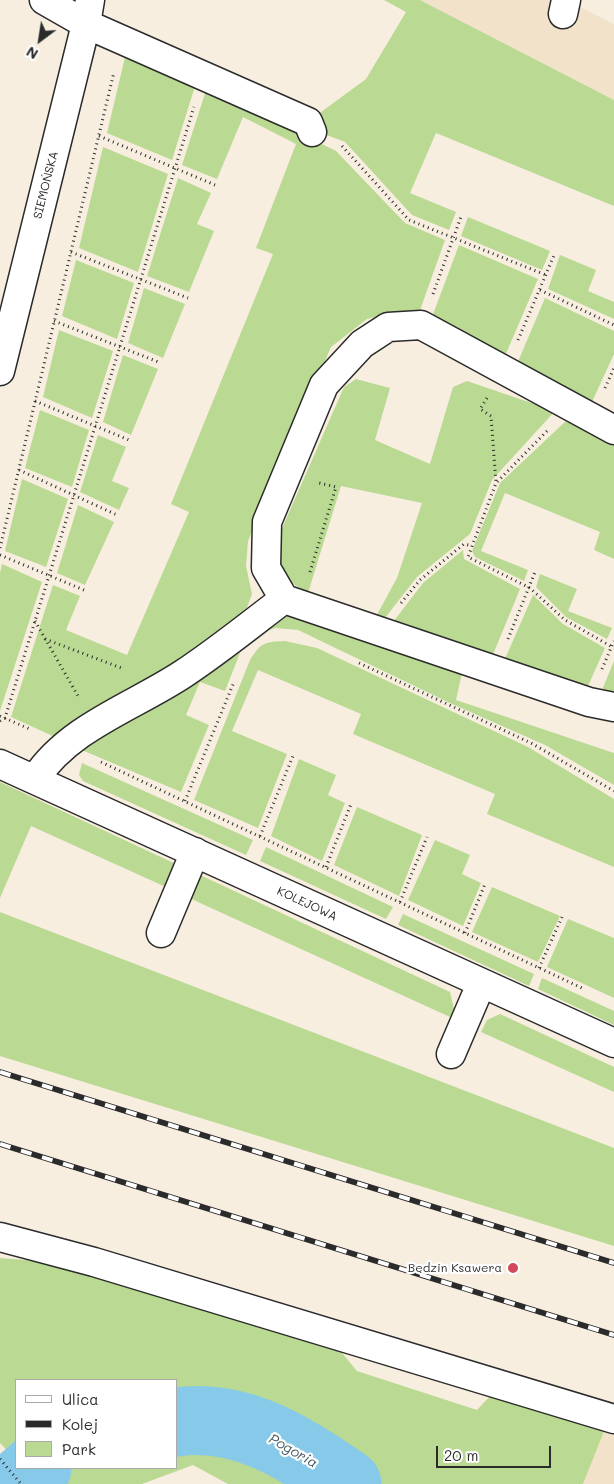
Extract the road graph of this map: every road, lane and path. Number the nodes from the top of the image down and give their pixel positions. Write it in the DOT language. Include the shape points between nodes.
graph roads {
  1 [pos="44,0"];
  2 [pos="88,12"];
  3 [pos="122,40"];
  4 [pos="194,104"];
  5 [pos="312,132"];
  6 [pos="99,136"];
  7 [pos="341,145"];
  8 [pos="174,167"];
  9 [pos="215,185"];
  10 [pos="462,214"];
  11 [pos="454,238"];
  12 [pos="71,252"];
  13 [pos="555,253"];
  14 [pos="546,275"];
  15 [pos="140,278"];
  16 [pos="540,290"];
  17 [pos="188,298"];
  18 [pos="54,321"];
  19 [pos="421,325"];
  20 [pos="614,325"];
  21 [pos="119,346"];
  22 [pos="161,363"];
  23 [pos="505,370"];
  24 [pos="0,371"];
  25 [pos="35,401"];
  26 [pos="567,404"];
  27 [pos="95,426"];
  28 [pos="614,430"];
  29 [pos="129,440"];
  30 [pos="19,470"];
  31 [pos="287,473"];
  32 [pos="496,483"];
  33 [pos="74,494"];
  34 [pos="117,514"];
  35 [pos="472,546"];
  36 [pos="0,548"];
  37 [pos="0,555"];
  38 [pos="535,572"];
  39 [pos="49,574"];
  40 [pos="530,588"];
  41 [pos="84,590"];
  42 [pos="292,602"];
  43 [pos="35,621"];
  44 [pos="382,633"];
  45 [pos="45,639"];
  46 [pos="614,648"];
  47 [pos="354,660"];
  48 [pos="131,670"];
  49 [pos="495,671"];
  50 [pos="236,676"];
  51 [pos="614,707"];
  52 [pos="0,716"];
  53 [pos="5,718"];
  54 [pos="0,721"];
  55 [pos="95,725"];
  56 [pos="66,745"];
  57 [pos="293,756"];
  58 [pos="0,764"];
  59 [pos="35,779"];
  60 [pos="614,791"];
  61 [pos="185,801"];
  62 [pos="350,804"];
  63 [pos="260,836"];
  64 [pos="427,837"];
  65 [pos="195,852"];
  66 [pos="326,867"];
  67 [pos="485,884"];
  68 [pos="400,902"];
  69 [pos="562,916"];
  70 [pos="465,933"];
  71 [pos="161,934"];
  72 [pos="539,968"];
  73 [pos="481,984"];
  74 [pos="589,992"];
  75 [pos="614,1043"];
  76 [pos="451,1054"];
  77 [pos="0,1237"];
  78 [pos="614,1419"];
  79 [pos="1,1461"];
  80 [pos="21,1484"];
  1 -- 2 [label="street"];
  2 -- 3 [label="street"];
  2 -- 24 [label="street, SIEMOŃSKA"];
  3 -- 5 [label="street" via="308,122"];
  3 -- 6 [label="path"];
  4 -- 8 [label="path"];
  6 -- 8 [label="path"];
  6 -- 12 [label="path"];
  7 -- 11 [label="path" via="409,220"];
  8 -- 9 [label="path"];
  8 -- 15 [label="path"];
  10 -- 11 [label="path"];
  11 -- 14 [label="path"];
  11 -- 19 [label="path"];
  12 -- 15 [label="path"];
  12 -- 18 [label="path"];
  13 -- 14 [label="path"];
  14 -- 16 [label="path"];
  15 -- 17 [label="path"];
  15 -- 21 [label="path"];
  16 -- 20 [label="path"];
  16 -- 23 [label="path"];
  18 -- 21 [label="path"];
  18 -- 25 [label="path"];
  19 -- 23 [label="street"];
  19 -- 31 [label="street" via="388,327 362,344 324,385"];
  21 -- 22 [label="path"];
  21 -- 27 [label="path"];
  23 -- 26 [label="street"];
  23 -- 32 [label="path" via="480,410 491,416"];
  25 -- 27 [label="path"];
  25 -- 30 [label="path"];
  26 -- 28 [label="street"];
  26 -- 32 [label="path" via="562,415"];
  27 -- 29 [label="path"];
  27 -- 33 [label="path"];
  30 -- 33 [label="path"];
  30 -- 36 [label="path"];
  31 -- 42 [label="street" via="267,522 266,568"];
  31 -- 42 [label="path" via="336,488"];
  32 -- 35 [label="path"];
  33 -- 34 [label="path"];
  33 -- 39 [label="path"];
  35 -- 40 [label="path" via="468,557"];
  35 -- 44 [label="path" via="464,544 420,580 386,622"];
  37 -- 39 [label="path"];
  38 -- 40 [label="path"];
  39 -- 41 [label="path"];
  39 -- 43 [label="path"];
  40 -- 46 [label="path" via="565,620"];
  40 -- 49 [label="path"];
  42 -- 44 [label="street"];
  42 -- 55 [label="street" via="183,674"];
  43 -- 45 [label="path"];
  43 -- 53 [label="path"];
  44 -- 49 [label="street"];
  45 -- 48 [label="path"];
  45 -- 55 [label="path"];
  47 -- 60 [label="path" via="531,743"];
  49 -- 51 [label="street"];
  50 -- 61 [label="path"];
  52 -- 53 [label="path"];
  53 -- 54 [label="path"];
  53 -- 56 [label="path"];
  55 -- 56 [label="street"];
  56 -- 59 [label="street" via="46,763"];
  56 -- 61 [label="path"];
  57 -- 63 [label="path"];
  58 -- 59 [label="street, KOLEJOWA"];
  59 -- 65 [label="street, KOLEJOWA"];
  61 -- 63 [label="path"];
  62 -- 66 [label="path"];
  63 -- 66 [label="path"];
  64 -- 68 [label="path"];
  65 -- 71 [label="street"];
  65 -- 73 [label="street, KOLEJOWA"];
  66 -- 68 [label="path"];
  67 -- 70 [label="path"];
  68 -- 70 [label="path"];
  69 -- 72 [label="path"];
  70 -- 72 [label="path"];
  72 -- 74 [label="path"];
  73 -- 75 [label="street, KOLEJOWA"];
  73 -- 76 [label="street"];
  77 -- 78 [label="street" via="94,1262"];
  79 -- 80 [label="path"];
}
